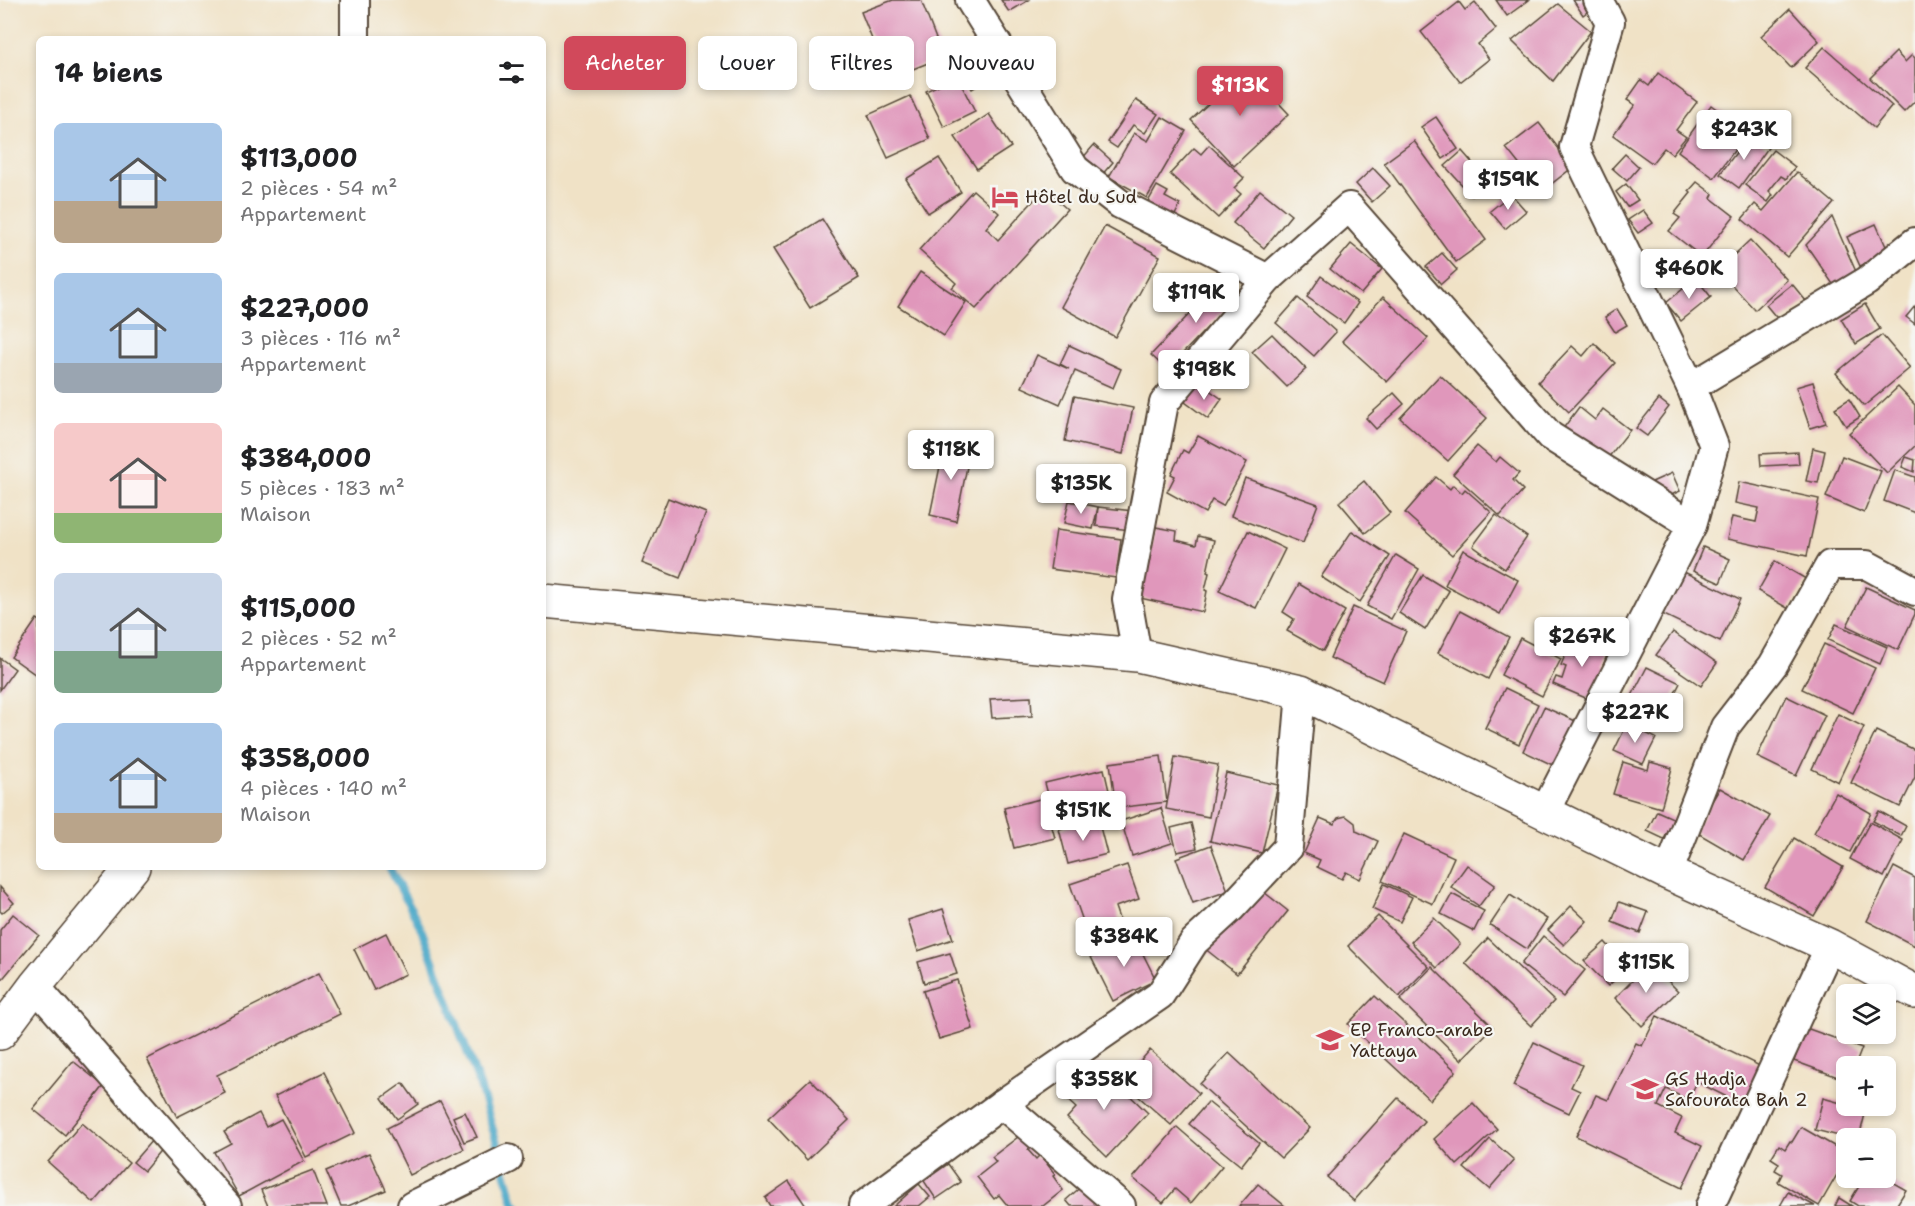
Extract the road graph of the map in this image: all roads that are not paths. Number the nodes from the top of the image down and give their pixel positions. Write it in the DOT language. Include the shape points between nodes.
graph roads {
  1 [pos="356,0"];
  2 [pos="970,0"];
  3 [pos="1598,0"];
  4 [pos="355,36"];
  5 [pos="1915,242"];
  6 [pos="1268,279"];
  7 [pos="1691,387"];
  8 [pos="1692,525"];
  9 [pos="1915,591"];
  10 [pos="546,601"];
  11 [pos="1137,655"];
  12 [pos="1301,692"];
  13 [pos="1544,813"];
  14 [pos="131,870"];
  15 [pos="1668,873"];
  16 [pos="1830,946"];
  17 [pos="35,986"];
  18 [pos="1915,992"];
  19 [pos="2,1027"];
  20 [pos="1002,1104"];
  21 [pos="508,1159"];
  22 [pos="227,1206"];
  23 [pos="412,1206"];
  24 [pos="863,1206"];
  25 [pos="1121,1206"];
  26 [pos="1710,1206"];
  1 -- 4 [label="street"];
  2 -- 6 [label="street" via="1075,169 1120,204"];
  3 -- 7 [label="street" via="1610,22 1574,147"];
  5 -- 7 [label="street" via="1867,280"];
  6 -- 8 [label="street" via="1349,207 1550,436"];
  6 -- 11 [label="street" via="1164,403 1127,599"];
  7 -- 8 [label="street" via="1714,446"];
  8 -- 13 [label="street"];
  9 -- 15 [label="street" via="1867,565 1830,566 1773,665 1725,726"];
  10 -- 11 [label="main road"];
  11 -- 12 [label="main road"];
  12 -- 13 [label="main road"];
  12 -- 20 [label="street" via="1288,847 1194,942 1160,995"];
  13 -- 15 [label="main road"];
  14 -- 17 [label="main road"];
  15 -- 16 [label="main road"];
  16 -- 18 [label="main road"];
  16 -- 26 [label="street"];
  17 -- 19 [label="main road"];
  17 -- 22 [label="street"];
  20 -- 24 [label="street"];
  20 -- 25 [label="street"];
  21 -- 23 [label="street"];
}
